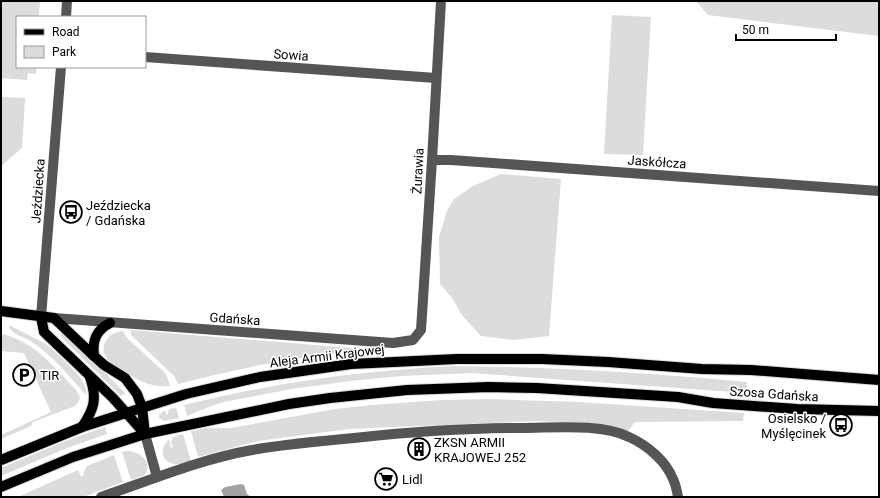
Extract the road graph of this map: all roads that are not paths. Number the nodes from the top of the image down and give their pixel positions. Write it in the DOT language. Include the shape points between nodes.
graph roads {
  1 [pos="67,1"];
  2 [pos="441,1"];
  3 [pos="66,16"];
  4 [pos="146,57"];
  5 [pos="61,68"];
  6 [pos="436,78"];
  7 [pos="432,160"];
  8 [pos="879,191"];
  9 [pos="1,311"];
  10 [pos="42,317"];
  11 [pos="54,318"];
  12 [pos="110,322"];
  13 [pos="413,340"];
  14 [pos="94,356"];
  15 [pos="669,367"];
  16 [pos="89,375"];
  17 [pos="879,380"];
  18 [pos="142,408"];
  19 [pos="879,411"];
  20 [pos="127,412"];
  21 [pos="82,427"];
  22 [pos="145,434"];
  23 [pos="1,460"];
  24 [pos="157,477"];
  25 [pos="1,488"];
  26 [pos="101,497"];
  27 [pos="678,497"];
  1 -- 3 [label="street"];
  2 -- 6 [label="street, Żurawia"];
  4 -- 6 [label="street, Sowia"];
  5 -- 10 [label="street, Jeździecka"];
  6 -- 7 [label="street, Żurawia"];
  7 -- 8 [label="street, Jaskółcza"];
  7 -- 13 [label="street, Żurawia" via="421,330"];
  9 -- 10 [label="main road, Gdańska"];
  10 -- 11 [label="main road, Gdańska"];
  10 -- 16 [label="main road" via="44,332"];
  11 -- 12 [label="street, Gdańska"];
  11 -- 14 [label="main road"];
  12 -- 13 [label="street, Gdańska" via="393,343"];
  12 -- 14 [label="main road" via="99,330 96,336"];
  14 -- 18 [label="main road" via="128,381 137,394"];
  15 -- 17 [label="main road, Szosa Gdańska" via="751,370"];
  15 -- 18 [label="main road, Aleja Armii Krajowej" via="494,358 351,364 242,381 186,394"];
  16 -- 20 [label="main road"];
  16 -- 21 [label="main road" via="95,396 91,412"];
  18 -- 20 [label="main road, Aleja Armii Krajowej"];
  18 -- 22 [label="main road"];
  19 -- 22 [label="main road, Szosa Gdańska" via="749,406 668,396 497,387 407,390 330,398"];
  20 -- 21 [label="main road, Aleja Armii Krajowej"];
  20 -- 22 [label="main road"];
  21 -- 23 [label="main road, Aleja Armii Krajowej"];
  22 -- 24 [label="street"];
  22 -- 25 [label="main road" via="73,458"];
  24 -- 26 [label="street"];
  24 -- 27 [label="street" via="252,450 331,440 488,428 578,428 614,432 639,442 656,454 673,478"];
}
